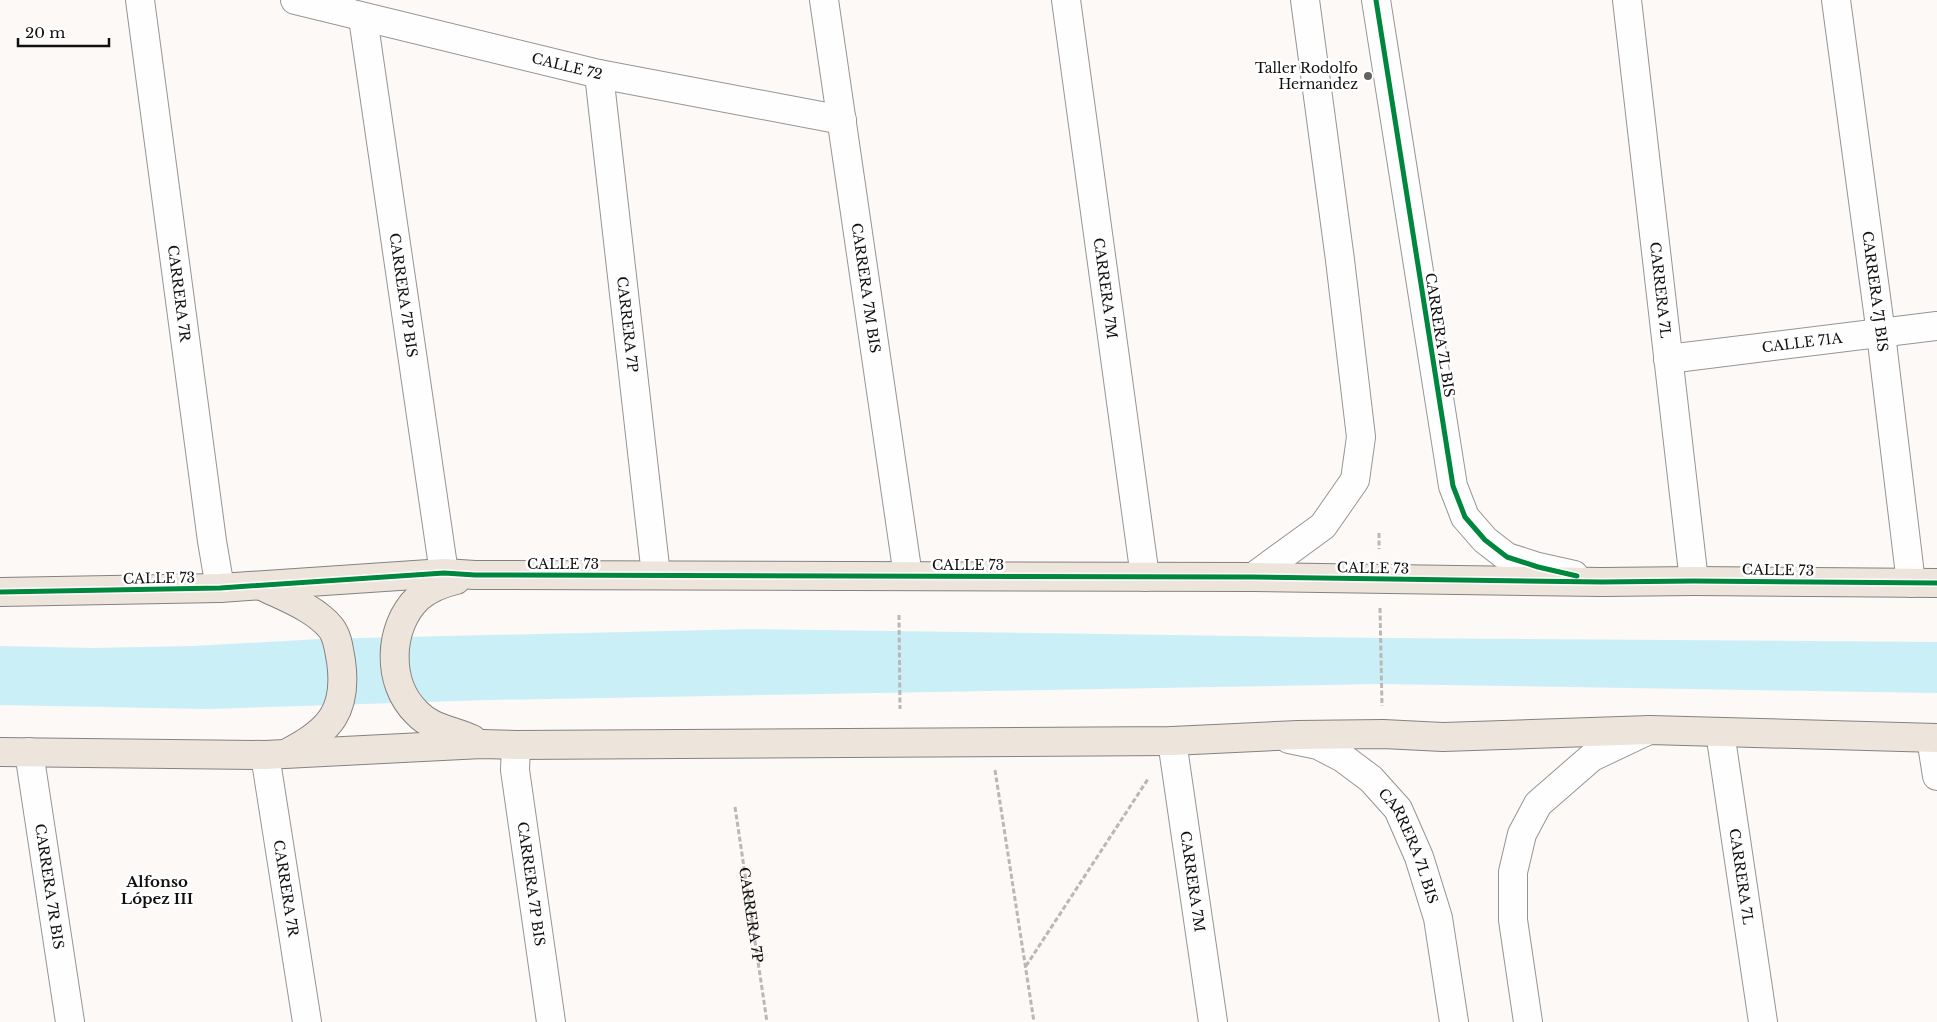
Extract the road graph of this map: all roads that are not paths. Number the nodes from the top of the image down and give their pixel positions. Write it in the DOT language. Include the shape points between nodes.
graph roads {
  1 [pos="140,0"];
  2 [pos="294,0"];
  3 [pos="824,0"];
  4 [pos="1066,0"];
  5 [pos="1305,0"];
  6 [pos="1376,0"];
  7 [pos="1627,0"];
  8 [pos="1836,0"];
  9 [pos="363,18"];
  10 [pos="598,74"];
  11 [pos="842,120"];
  12 [pos="1937,326"];
  13 [pos="1881,334"];
  14 [pos="1668,359"];
  15 [pos="656,575"];
  16 [pos="908,576"];
  17 [pos="1253,577"];
  18 [pos="1145,578"];
  19 [pos="1694,581"];
  20 [pos="437,582"];
  21 [pos="1602,582"];
  22 [pos="1924,583"];
  23 [pos="261,586"];
  24 [pos="220,588"];
  25 [pos="0,592"];
  26 [pos="1650,730"];
  27 [pos="1720,732"];
  28 [pos="1278,736"];
  29 [pos="1934,738"];
  30 [pos="1172,741"];
  31 [pos="482,744"];
  32 [pos="516,745"];
  33 [pos="0,752"];
  34 [pos="29,752"];
  35 [pos="276,754"];
  36 [pos="1937,776"];
  37 [pos="70,1022"];
  38 [pos="307,1022"];
  39 [pos="551,1022"];
  40 [pos="1213,1022"];
  41 [pos="1454,1022"];
  42 [pos="1528,1022"];
  43 [pos="1763,1022"];
  1 -- 24 [label="street, CARRERA 7R"];
  2 -- 9 [label="street, CALLE 72"];
  3 -- 11 [label="street, CARRERA 7M BIS"];
  4 -- 18 [label="street, CARRERA 7M"];
  5 -- 17 [label="street" via="1361,437 1355,480 1323,526"];
  6 -- 21 [label="street, CARRERA 7L BIS" via="1453,486 1465,517 1485,540 1507,557"];
  7 -- 14 [label="street, CARRERA 7L"];
  8 -- 13 [label="street, CARRERA 7J BIS"];
  9 -- 10 [label="street, CALLE 72"];
  9 -- 20 [label="street, CARRERA 7P BIS"];
  10 -- 11 [label="street, CALLE 72"];
  10 -- 15 [label="street, CARRERA 7P"];
  11 -- 16 [label="street, CARRERA 7M BIS"];
  12 -- 13 [label="street, CALLE 71A"];
  13 -- 14 [label="street, CALLE 71A"];
  13 -- 22 [label="street, CARRERA 7J BIS"];
  14 -- 19 [label="street, CARRERA 7L"];
  15 -- 16 [label="main road, CALLE 73"];
  15 -- 20 [label="main road, CALLE 73" via="475,575"];
  16 -- 18 [label="main road, CALLE 73"];
  17 -- 18 [label="main road, CALLE 73"];
  17 -- 21 [label="main road, CALLE 73"];
  19 -- 21 [label="main road, CALLE 73"];
  19 -- 22 [label="main road, CALLE 73"];
  20 -- 23 [label="main road, CALLE 73"];
  20 -- 31 [label="main road" via="419,597 400,625 395,660 399,684 407,702 424,720"];
  23 -- 24 [label="main road, CALLE 73"];
  23 -- 35 [label="main road" via="298,604 331,629 343,679 342,698 332,721 309,742"];
  24 -- 25 [label="main road, CALLE 73"];
  26 -- 27 [label="main road"];
  26 -- 28 [label="main road" via="1443,737 1383,734"];
  26 -- 42 [label="street" via="1592,757 1538,804 1522,834 1513,872 1513,920"];
  27 -- 29 [label="main road"];
  27 -- 43 [label="street, CARRERA 7L"];
  28 -- 30 [label="main road"];
  28 -- 41 [label="street, CARRERA 7L BIS" via="1318,745 1343,758 1371,779 1398,810 1419,857 1438,918"];
  29 -- 36 [label="street"];
  30 -- 32 [label="main road"];
  30 -- 40 [label="street, CARRERA 7M"];
  31 -- 32 [label="main road"];
  31 -- 35 [label="main road"];
  32 -- 39 [label="street, CARRERA 7P BIS" via="514,770"];
  33 -- 34 [label="main road"];
  34 -- 35 [label="main road"];
  34 -- 37 [label="street, CARRERA 7R BIS"];
  35 -- 38 [label="street, CARRERA 7R"];
}
